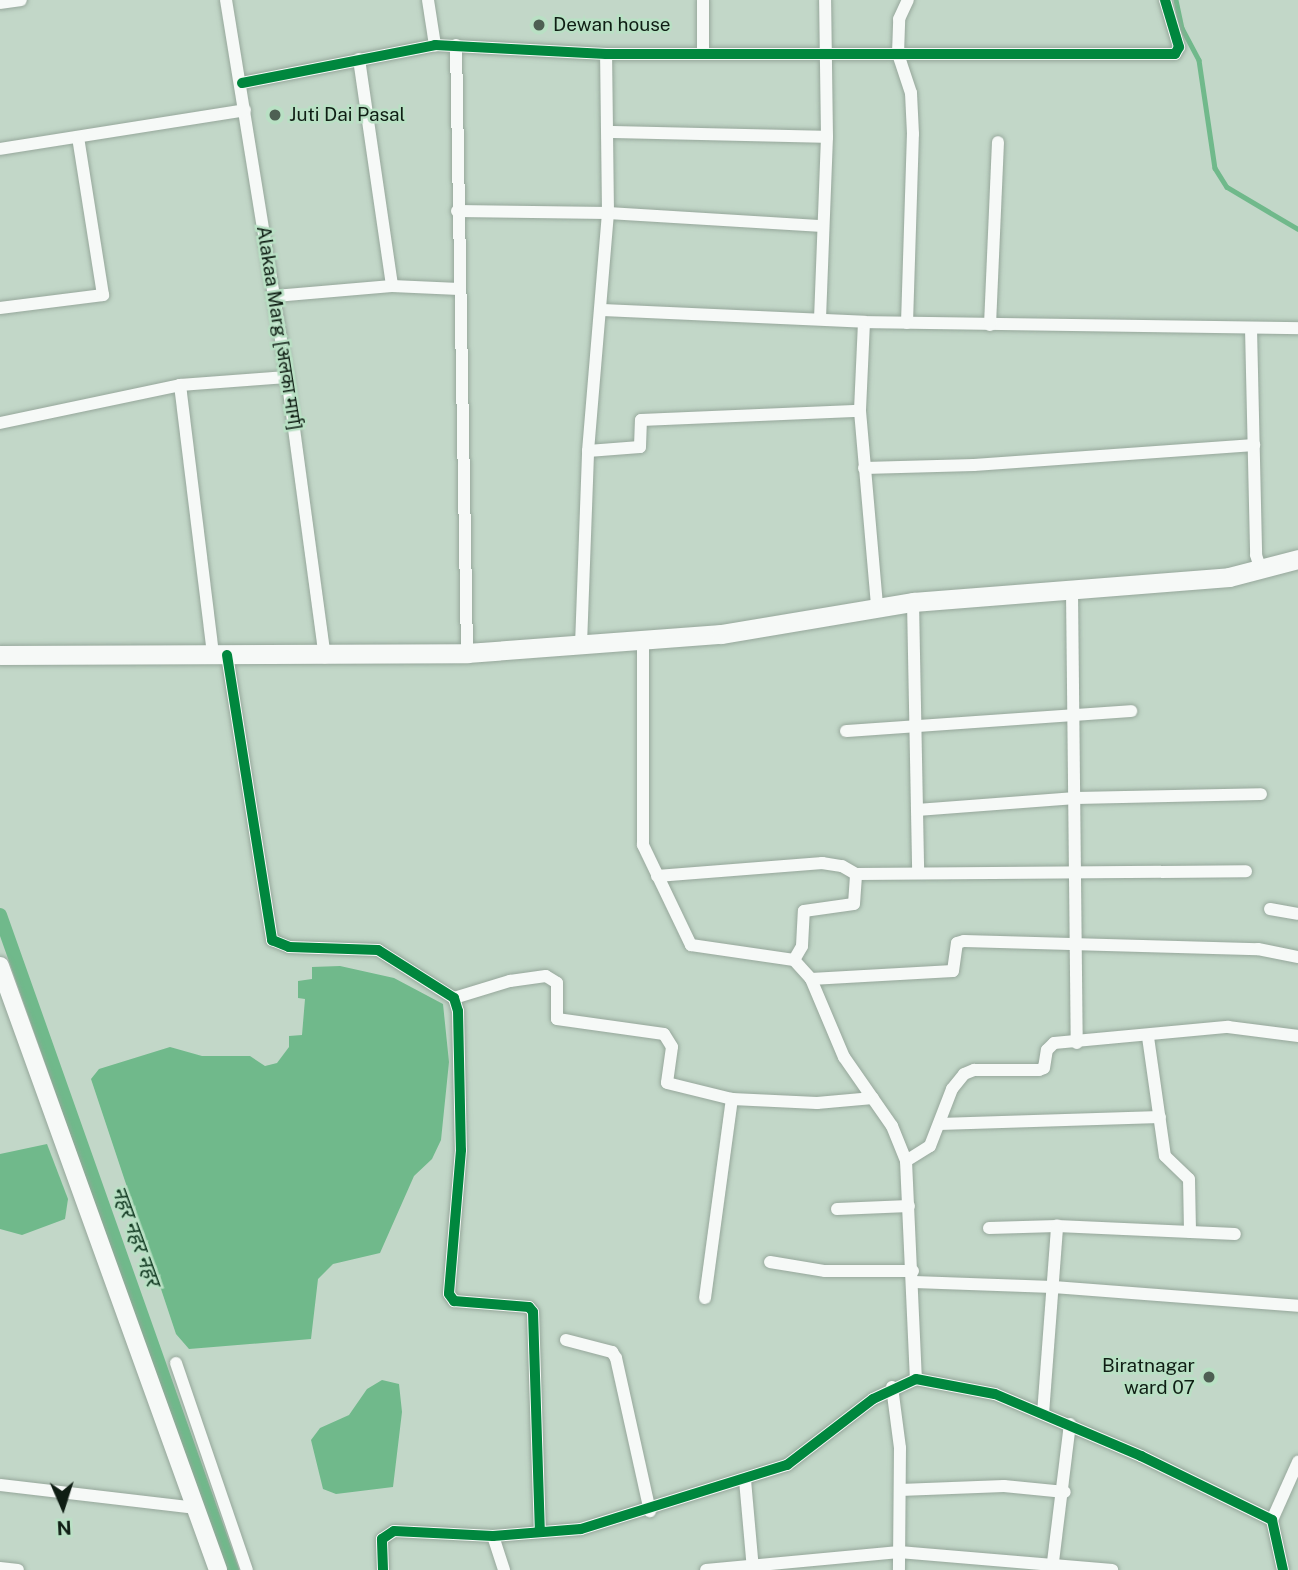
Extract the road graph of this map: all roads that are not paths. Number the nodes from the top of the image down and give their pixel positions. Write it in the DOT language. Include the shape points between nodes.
graph roads {
  1 [pos="20,0"];
  2 [pos="226,0"];
  3 [pos="428,0"];
  4 [pos="703,0"];
  5 [pos="825,0"];
  6 [pos="908,0"];
  7 [pos="1165,0"];
  8 [pos="0,3"];
  9 [pos="435,45"];
  10 [pos="456,45"];
  11 [pos="606,54"];
  12 [pos="703,54"];
  13 [pos="826,54"];
  14 [pos="898,54"];
  15 [pos="359,59"];
  16 [pos="242,83"];
  17 [pos="245,110"];
  18 [pos="608,131"];
  19 [pos="827,137"];
  20 [pos="78,138"];
  21 [pos="998,142"];
  22 [pos="0,149"];
  23 [pos="457,211"];
  24 [pos="608,214"];
  25 [pos="823,226"];
  26 [pos="392,286"];
  27 [pos="459,289"];
  28 [pos="275,296"];
  29 [pos="0,308"];
  30 [pos="603,310"];
  31 [pos="820,319"];
  32 [pos="864,322"];
  33 [pos="907,323"];
  34 [pos="990,325"];
  35 [pos="1251,328"];
  36 [pos="1298,328"];
  37 [pos="288,377"];
  38 [pos="180,385"];
  39 [pos="860,411"];
  40 [pos="0,423"];
  41 [pos="1254,445"];
  42 [pos="588,451"];
  43 [pos="864,468"];
  44 [pos="1298,559"];
  45 [pos="1261,570"];
  46 [pos="1072,591"];
  47 [pos="913,602"];
  48 [pos="877,606"];
  49 [pos="643,640"];
  50 [pos="581,645"];
  51 [pos="467,653"];
  52 [pos="0,655"];
  53 [pos="220,655"];
  54 [pos="325,657"];
  55 [pos="1131,711"];
  56 [pos="1075,712"];
  57 [pos="917,726"];
  58 [pos="846,731"];
  59 [pos="1261,794"];
  60 [pos="1076,798"];
  61 [pos="917,810"];
  62 [pos="1246,871"];
  63 [pos="918,873"];
  64 [pos="856,874"];
  65 [pos="1077,874"];
  66 [pos="657,876"];
  67 [pos="1270,909"];
  68 [pos="1298,914"];
  69 [pos="1077,944"];
  70 [pos="1298,957"];
  71 [pos="794,960"];
  72 [pos="0,966"];
  73 [pos="811,979"];
  74 [pos="453,998"];
  75 [pos="1298,1036"];
  76 [pos="1148,1037"];
  77 [pos="1077,1043"];
  78 [pos="873,1098"];
  79 [pos="732,1099"];
  80 [pos="1160,1117"];
  81 [pos="939,1124"];
  82 [pos="906,1161"];
  83 [pos="909,1206"];
  84 [pos="837,1209"];
  85 [pos="1057,1226"];
  86 [pos="989,1228"];
  87 [pos="1190,1232"];
  88 [pos="1235,1234"];
  89 [pos="770,1262"];
  90 [pos="914,1277"];
  91 [pos="1053,1287"];
  92 [pos="705,1298"];
  93 [pos="1298,1306"];
  94 [pos="566,1340"];
  95 [pos="176,1363"];
  96 [pos="916,1379"];
  97 [pos="892,1387"];
  98 [pos="1043,1414"];
  99 [pos="1070,1424"];
  100 [pos="1298,1462"];
  101 [pos="745,1480"];
  102 [pos="0,1485"];
  103 [pos="900,1490"];
  104 [pos="1065,1492"];
  105 [pos="195,1508"];
  106 [pos="650,1511"];
  107 [pos="1272,1520"];
  108 [pos="540,1531"];
  109 [pos="493,1536"];
  110 [pos="899,1552"];
  111 [pos="753,1567"];
  112 [pos="1052,1567"];
  113 [pos="0,1568"];
  114 [pos="18,1570"];
  115 [pos="218,1570"];
  116 [pos="247,1570"];
  117 [pos="383,1570"];
  118 [pos="504,1570"];
  119 [pos="706,1570"];
  120 [pos="899,1570"];
  121 [pos="1112,1570"];
  122 [pos="1283,1570"];
  1 -- 8 [label="street"];
  2 -- 16 [label="street, Alakaa Marg [अलका मार्ग]"];
  3 -- 9 [label="street"];
  4 -- 12 [label="street"];
  5 -- 13 [label="street"];
  6 -- 14 [label="street" via="899,19"];
  7 -- 14 [label="street" via="1178,47 1175,54"];
  9 -- 10 [label="street"];
  9 -- 15 [label="street"];
  10 -- 11 [label="street"];
  10 -- 23 [label="street"];
  11 -- 12 [label="street"];
  11 -- 18 [label="street"];
  12 -- 13 [label="street"];
  13 -- 14 [label="street"];
  13 -- 19 [label="street"];
  14 -- 33 [label="street" via="911,93 913,134"];
  15 -- 16 [label="street"];
  15 -- 26 [label="street"];
  16 -- 17 [label="street, Alakaa Marg [अलका मार्ग]"];
  17 -- 20 [label="street"];
  17 -- 28 [label="street, Alakaa Marg [अलका मार्ग]"];
  18 -- 19 [label="street"];
  18 -- 24 [label="street"];
  19 -- 25 [label="street"];
  20 -- 22 [label="street"];
  20 -- 29 [label="street" via="103,295"];
  21 -- 34 [label="street"];
  23 -- 24 [label="street"];
  23 -- 27 [label="street"];
  24 -- 25 [label="street"];
  24 -- 30 [label="street"];
  25 -- 31 [label="street"];
  26 -- 27 [label="street"];
  26 -- 28 [label="street"];
  27 -- 51 [label="street"];
  28 -- 37 [label="street, Alakaa Marg [अलका मार्ग]"];
  30 -- 31 [label="street"];
  30 -- 42 [label="street"];
  31 -- 32 [label="street"];
  32 -- 33 [label="street"];
  32 -- 39 [label="street"];
  33 -- 34 [label="street"];
  34 -- 35 [label="street"];
  35 -- 36 [label="street"];
  35 -- 41 [label="street"];
  37 -- 38 [label="street"];
  37 -- 54 [label="street, Alakaa Marg [अलका मार्ग]"];
  38 -- 40 [label="street"];
  38 -- 53 [label="street"];
  39 -- 42 [label="street" via="641,419 640,447"];
  39 -- 43 [label="street"];
  41 -- 43 [label="street" via="974,466"];
  41 -- 45 [label="street"];
  42 -- 50 [label="street"];
  43 -- 48 [label="street"];
  44 -- 45 [label="main road"];
  45 -- 46 [label="main road"];
  46 -- 47 [label="main road"];
  46 -- 56 [label="street"];
  47 -- 48 [label="main road"];
  47 -- 57 [label="street"];
  48 -- 49 [label="main road" via="721,634"];
  49 -- 50 [label="main road"];
  49 -- 66 [label="street" via="643,845"];
  50 -- 51 [label="main road"];
  51 -- 54 [label="main road"];
  52 -- 53 [label="main road"];
  53 -- 54 [label="main road"];
  53 -- 74 [label="street" via="272,940 289,947 378,950"];
  55 -- 56 [label="street"];
  56 -- 57 [label="street"];
  56 -- 60 [label="street"];
  57 -- 58 [label="street"];
  57 -- 61 [label="street"];
  59 -- 60 [label="street"];
  60 -- 61 [label="street"];
  60 -- 65 [label="street"];
  61 -- 63 [label="street"];
  62 -- 65 [label="street"];
  63 -- 64 [label="street"];
  63 -- 65 [label="street"];
  64 -- 66 [label="street" via="822,863"];
  64 -- 71 [label="street" via="854,904 804,911 802,946"];
  65 -- 69 [label="street"];
  66 -- 71 [label="street" via="691,945"];
  67 -- 68 [label="street"];
  69 -- 70 [label="street" via="1258,950"];
  69 -- 73 [label="street" via="964,941 957,943 953,971"];
  69 -- 77 [label="street"];
  71 -- 73 [label="street"];
  72 -- 105 [label="main road"];
  73 -- 78 [label="street" via="844,1057"];
  74 -- 79 [label="street" via="546,975 557,983 557,1019 664,1034 672,1047 667,1083"];
  74 -- 108 [label="street" via="461,1041 461,1150 449,1294 454,1301 529,1307 533,1312"];
  75 -- 76 [label="street" via="1228,1027"];
  76 -- 77 [label="street"];
  76 -- 80 [label="street"];
  77 -- 81 [label="street" via="1050,1045 1047,1062 1039,1070 964,1074 952,1089"];
  78 -- 79 [label="street" via="817,1102"];
  78 -- 82 [label="street" via="892,1126"];
  79 -- 92 [label="street"];
  80 -- 81 [label="street"];
  80 -- 87 [label="street" via="1165,1156 1189,1180"];
  81 -- 82 [label="street" via="930,1146"];
  82 -- 83 [label="street"];
  83 -- 84 [label="street"];
  83 -- 90 [label="street"];
  85 -- 86 [label="street"];
  85 -- 87 [label="street"];
  85 -- 91 [label="street"];
  87 -- 88 [label="street"];
  89 -- 90 [label="street"];
  90 -- 91 [label="street"];
  90 -- 96 [label="street"];
  91 -- 93 [label="street"];
  91 -- 98 [label="street"];
  94 -- 106 [label="street" via="612,1352 616,1358"];
  95 -- 116 [label="street"];
  96 -- 97 [label="street"];
  96 -- 98 [label="street" via="995,1394"];
  97 -- 101 [label="street" via="805,1455"];
  97 -- 103 [label="street"];
  98 -- 99 [label="street"];
  99 -- 104 [label="street"];
  99 -- 107 [label="street"];
  100 -- 107 [label="street"];
  101 -- 106 [label="street"];
  101 -- 111 [label="street"];
  102 -- 105 [label="street"];
  103 -- 104 [label="street" via="1003,1486"];
  103 -- 110 [label="street"];
  104 -- 112 [label="street"];
  105 -- 115 [label="main road"];
  106 -- 108 [label="street" via="581,1529"];
  107 -- 122 [label="street"];
  108 -- 109 [label="street"];
  109 -- 117 [label="street" via="394,1531 382,1539"];
  109 -- 118 [label="street"];
  110 -- 111 [label="street"];
  110 -- 112 [label="street"];
  110 -- 120 [label="street"];
  111 -- 119 [label="street"];
  112 -- 121 [label="street"];
  113 -- 114 [label="street"];
}
